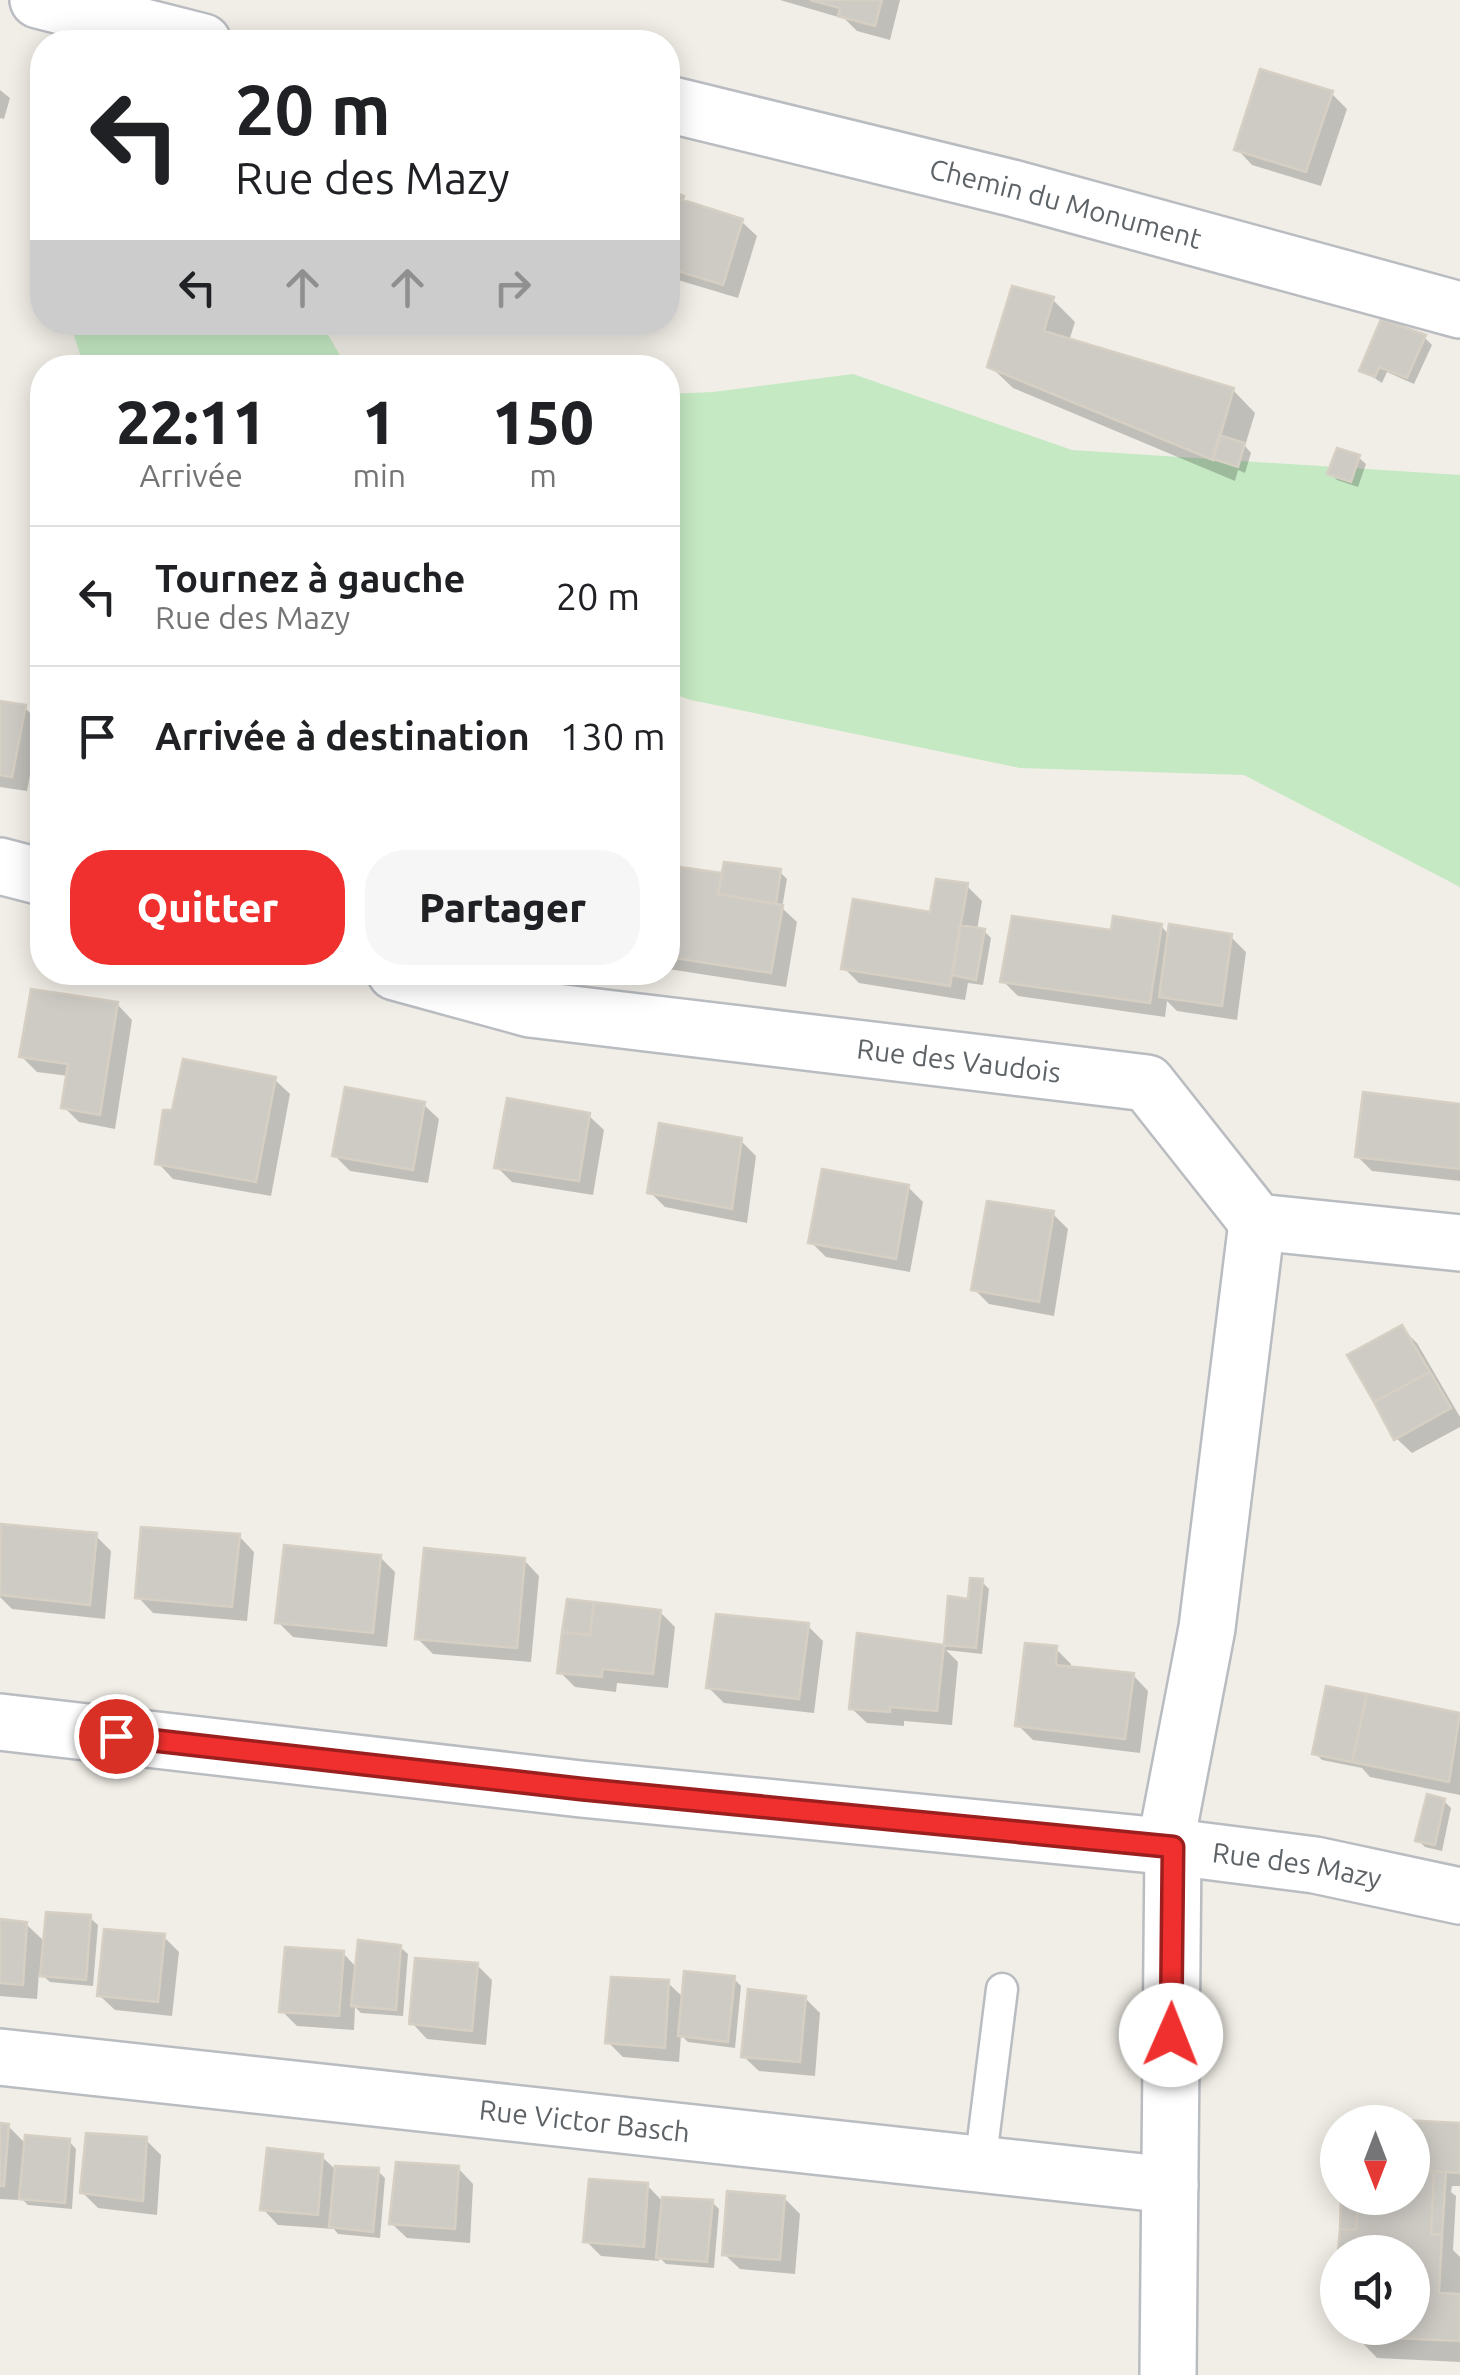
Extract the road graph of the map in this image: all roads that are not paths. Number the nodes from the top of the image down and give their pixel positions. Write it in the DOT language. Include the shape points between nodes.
graph roads {
  1 [pos="38,0"];
  2 [pos="156,30"];
  3 [pos="680,107"];
  4 [pos="1460,310"];
  5 [pos="0,866"];
  6 [pos="30,874"];
  7 [pos="442,985"];
  8 [pos="1257,1222"];
  9 [pos="1460,1243"];
  10 [pos="0,1722"];
  11 [pos="1173,1847"];
  12 [pos="1460,1896"];
  13 [pos="1002,1989"];
  14 [pos="0,2057"];
  15 [pos="980,2165"];
  16 [pos="1170,2186"];
  17 [pos="1168,2375"];
  1 -- 2 [label="street"];
  3 -- 4 [label="street, Chemin du Monument" via="1012,188"];
  5 -- 6 [label="street"];
  7 -- 8 [label="street, Rue des Vaudois" via="530,1009 1147,1083"];
  8 -- 9 [label="street"];
  8 -- 11 [label="street" via="1207,1628 1170,1821"];
  10 -- 11 [label="street, Rue des Mazy" via="562,1787"];
  11 -- 12 [label="street, Rue des Mazy" via="1315,1864"];
  11 -- 16 [label="street"];
  13 -- 15 [label="lane"];
  14 -- 15 [label="street, Rue Victor Basch"];
  15 -- 16 [label="street, Rue Victor Basch"];
  16 -- 17 [label="street"];
}
